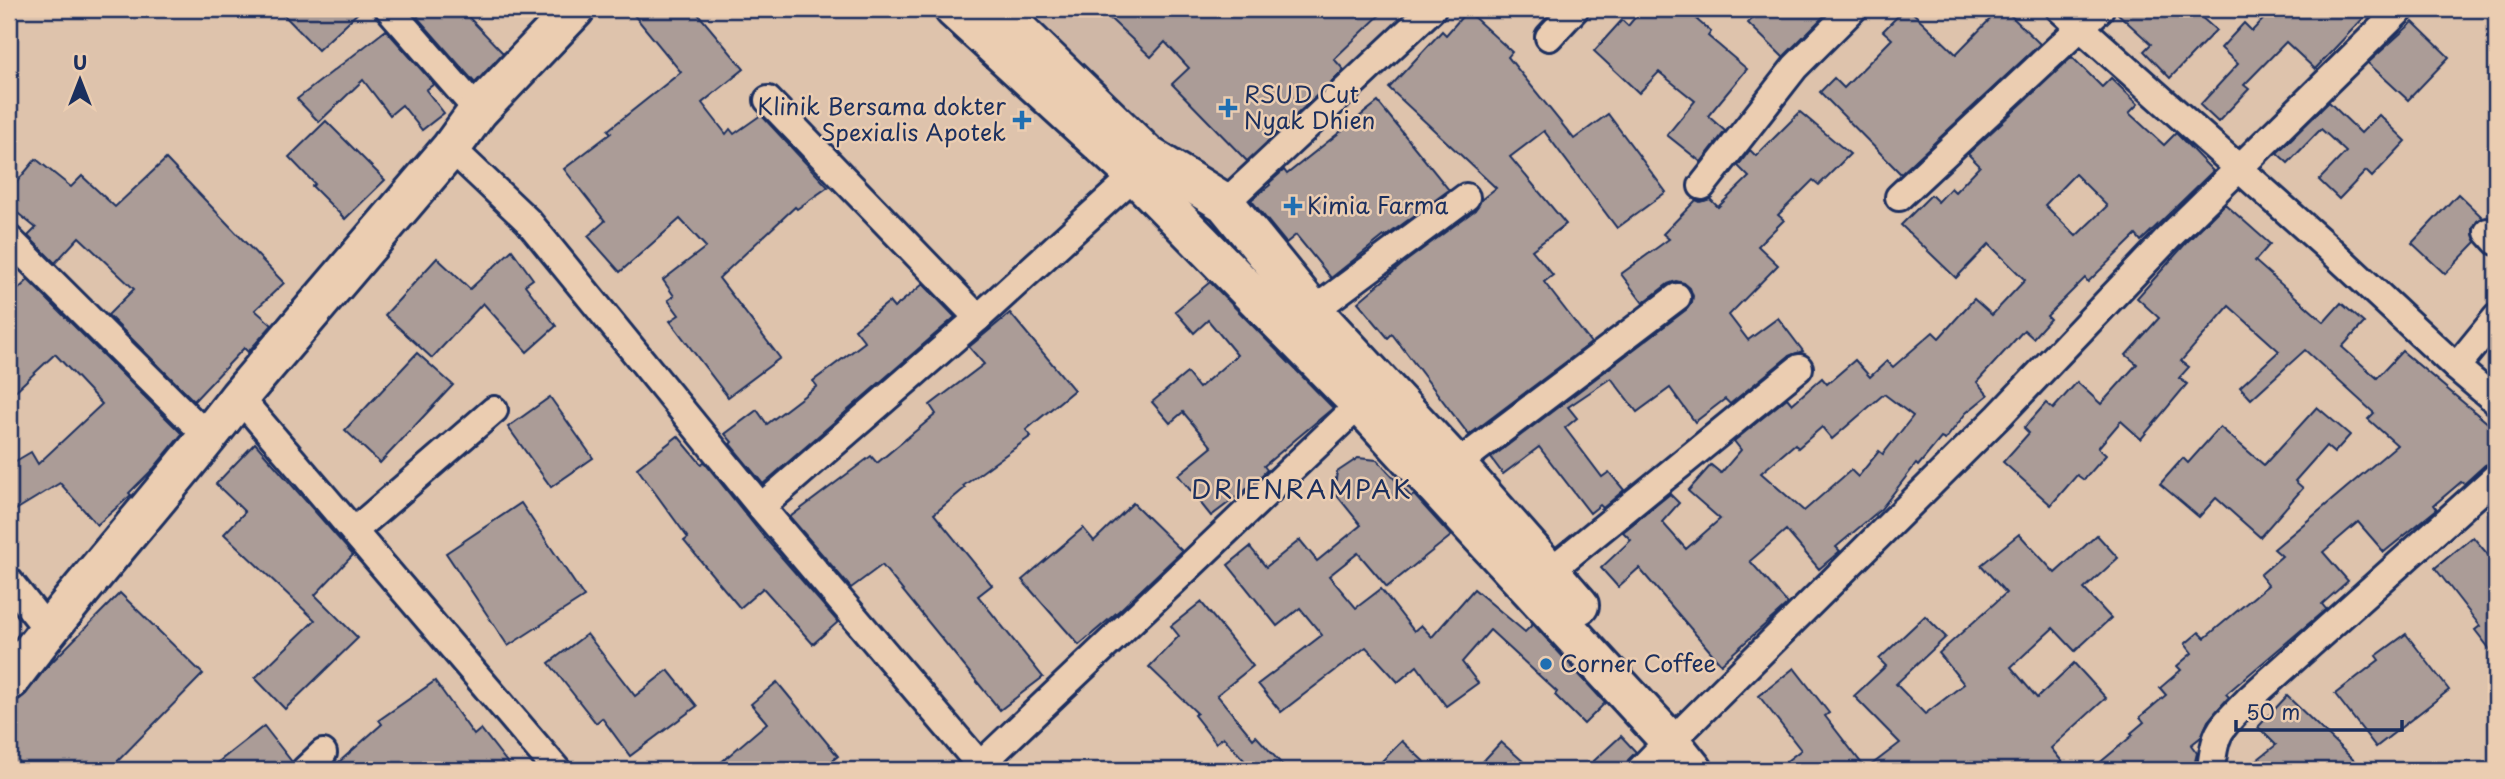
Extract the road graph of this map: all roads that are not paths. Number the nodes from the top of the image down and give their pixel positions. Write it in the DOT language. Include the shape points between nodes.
graph roads {
  1 [pos="389,9"];
  2 [pos="575,9"];
  3 [pos="1432,9"];
  4 [pos="1575,9"];
  5 [pos="1853,9"];
  6 [pos="2060,9"];
  7 [pos="2100,9"];
  8 [pos="2401,9"];
  9 [pos="980,14"];
  10 [pos="2081,29"];
  11 [pos="1549,37"];
  12 [pos="768,100"];
  13 [pos="478,111"];
  14 [pos="451,148"];
  15 [pos="2238,169"];
  16 [pos="1135,175"];
  17 [pos="1702,186"];
  18 [pos="1466,197"];
  19 [pos="1899,197"];
  20 [pos="1225,203"];
  21 [pos="9,239"];
  22 [pos="1677,297"];
  23 [pos="1313,311"];
  24 [pos="978,318"];
  25 [pos="2496,318"];
  26 [pos="2456,367"];
  27 [pos="1799,369"];
  28 [pos="239,397"];
  29 [pos="2496,401"];
  30 [pos="1360,404"];
  31 [pos="494,410"];
  32 [pos="208,437"];
  33 [pos="1456,465"];
  34 [pos="2496,477"];
  35 [pos="761,507"];
  36 [pos="355,531"];
  37 [pos="1550,571"];
  38 [pos="9,581"];
  39 [pos="47,629"];
  40 [pos="9,681"];
  41 [pos="1678,733"];
  42 [pos="977,768"];
  43 [pos="556,770"];
  44 [pos="1640,770"];
  45 [pos="1693,770"];
  46 [pos="1722,770"];
  47 [pos="2211,770"];
  1 -- 13 [label="street"];
  2 -- 13 [label="highway"];
  3 -- 20 [label="street"];
  4 -- 11 [label="street"];
  5 -- 17 [label="street" via="1795,67"];
  6 -- 10 [label="street"];
  7 -- 10 [label="street"];
  8 -- 15 [label="street"];
  9 -- 16 [label="highway"];
  9 -- 20 [label="highway" via="1147,155"];
  10 -- 15 [label="street"];
  10 -- 19 [label="street"];
  12 -- 24 [label="street"];
  13 -- 14 [label="highway"];
  14 -- 28 [label="highway"];
  14 -- 35 [label="street" via="528,221"];
  15 -- 26 [label="street"];
  15 -- 41 [label="street" via="1999,416"];
  16 -- 24 [label="street"];
  16 -- 30 [label="highway"];
  18 -- 23 [label="street"];
  20 -- 23 [label="highway"];
  21 -- 32 [label="street"];
  22 -- 33 [label="street"];
  23 -- 33 [label="highway"];
  24 -- 35 [label="street"];
  25 -- 26 [label="street"];
  26 -- 29 [label="street"];
  27 -- 37 [label="street"];
  28 -- 32 [label="highway"];
  28 -- 36 [label="street"];
  30 -- 41 [label="highway"];
  30 -- 42 [label="street"];
  31 -- 36 [label="street"];
  32 -- 39 [label="highway"];
  33 -- 37 [label="highway"];
  34 -- 47 [label="street" via="2248,700 2220,729 2213,744"];
  35 -- 42 [label="street"];
  36 -- 43 [label="street"];
  37 -- 41 [label="highway"];
  38 -- 39 [label="street"];
  39 -- 40 [label="highway"];
  41 -- 44 [label="street"];
  41 -- 45 [label="highway"];
  41 -- 46 [label="highway"];
}
